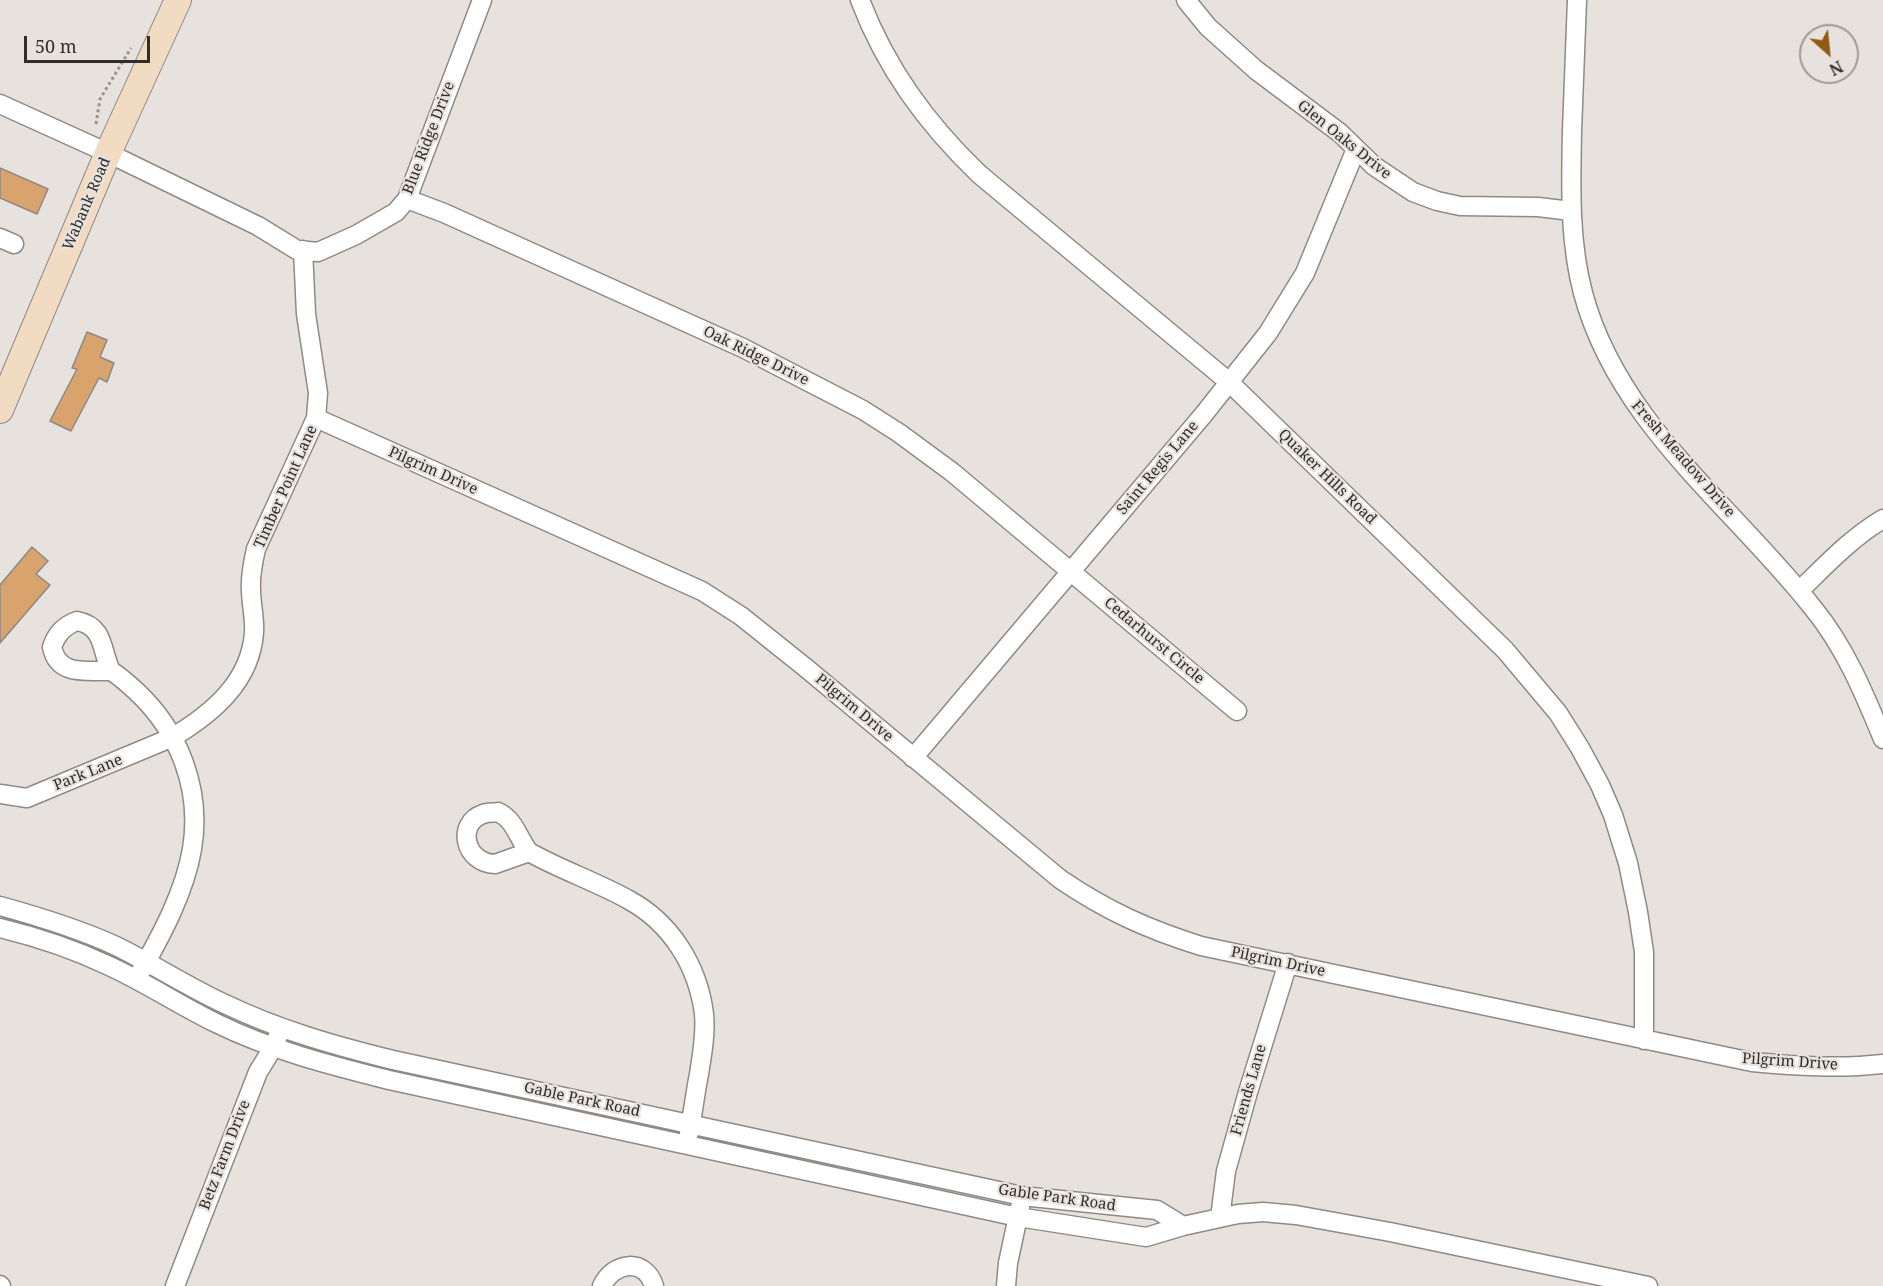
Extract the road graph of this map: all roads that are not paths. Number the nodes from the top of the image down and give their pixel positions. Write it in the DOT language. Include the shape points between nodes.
graph roads {
  1 [pos="178,0"];
  2 [pos="482,0"];
  3 [pos="860,0"];
  4 [pos="1186,0"];
  5 [pos="1577,0"];
  6 [pos="0,104"];
  7 [pos="1356,149"];
  8 [pos="108,153"];
  9 [pos="406,199"];
  10 [pos="1571,211"];
  11 [pos="303,250"];
  12 [pos="1229,382"];
  13 [pos="0,410"];
  14 [pos="316,418"];
  15 [pos="1883,519"];
  16 [pos="1071,571"];
  17 [pos="1799,591"];
  18 [pos="111,671"];
  19 [pos="1237,711"];
  20 [pos="173,737"];
  21 [pos="1883,739"];
  22 [pos="913,758"];
  23 [pos="0,794"];
  24 [pos="529,852"];
  25 [pos="0,906"];
  26 [pos="0,928"];
  27 [pos="147,962"];
  28 [pos="1288,963"];
  29 [pos="137,980"];
  30 [pos="281,1027"];
  31 [pos="1644,1040"];
  32 [pos="273,1047"];
  33 [pos="1883,1064"];
  34 [pos="691,1123"];
  35 [pos="686,1143"];
  36 [pos="1022,1196"];
  37 [pos="1018,1217"];
  38 [pos="1220,1218"];
  39 [pos="1182,1226"];
  40 [pos="175,1286"];
  41 [pos="602,1286"];
  42 [pos="654,1286"];
  43 [pos="1006,1286"];
  44 [pos="1648,1286"];
  1 -- 8 [label="street, Wabank Road"];
  2 -- 9 [label="street, Blue Ridge Drive"];
  3 -- 12 [label="street, Quaker Hills Road" via="887,61 909,96 953,149"];
  4 -- 7 [label="street, Glen Oaks Drive" via="1226,44"];
  5 -- 10 [label="street, Fresh Meadow Drive"];
  6 -- 8 [label="street"];
  7 -- 10 [label="street, Glen Oaks Drive" via="1393,180 1437,201 1460,206"];
  7 -- 12 [label="street, Saint Regis Lane" via="1305,273 1276,321"];
  8 -- 11 [label="street"];
  8 -- 13 [label="street, Wabank Road"];
  9 -- 11 [label="street, Blue Ridge Drive" via="396,212 356,235 318,252"];
  9 -- 16 [label="street, Oak Ridge Drive" via="732,343 863,410 952,472"];
  10 -- 17 [label="street, Fresh Meadow Drive" via="1583,295 1600,341 1634,404"];
  11 -- 14 [label="street" via="306,314 318,393"];
  12 -- 16 [label="street, Saint Regis Lane"];
  12 -- 31 [label="street, Quaker Hills Road" via="1505,650 1533,680 1569,731 1600,785 1628,863 1644,952"];
  14 -- 20 [label="street, Timber Point Lane" via="256,549 250,587 252,650 243,671 219,705"];
  14 -- 22 [label="street, Pilgrim Drive" via="702,591 741,616"];
  15 -- 17 [label="street" via="1841,551"];
  16 -- 19 [label="street, Cedarhurst Circle"];
  16 -- 22 [label="street, Saint Regis Lane"];
  17 -- 21 [label="street, Fresh Meadow Drive" via="1844,652"];
  18 -- 20 [label="street" via="151,706"];
  20 -- 23 [label="street, Park Lane" via="27,798"];
  20 -- 27 [label="street" via="191,788 192,849 183,883"];
  22 -- 28 [label="street, Pilgrim Drive" via="1029,855 1095,903 1160,933 1201,946"];
  24 -- 34 [label="street" via="649,913 670,932 685,955 704,1014 704,1040"];
  25 -- 27 [label="street, Gable Park Road" via="85,933"];
  26 -- 29 [label="street, Gable Park Road" via="77,952"];
  27 -- 29 [label="street"];
  27 -- 30 [label="street, Gable Park Road" via="226,1005"];
  28 -- 31 [label="street, Pilgrim Drive"];
  28 -- 38 [label="street, Friends Lane" via="1226,1171"];
  29 -- 32 [label="street, Gable Park Road" via="217,1024"];
  30 -- 32 [label="street, Betz Farm Drive"];
  30 -- 34 [label="street, Gable Park Road" via="327,1044 393,1060"];
  31 -- 33 [label="street, Pilgrim Drive" via="1752,1062"];
  32 -- 35 [label="street, Gable Park Road" via="321,1064 389,1080"];
  32 -- 40 [label="street, Betz Farm Drive" via="258,1072"];
  34 -- 35 [label="street"];
  34 -- 36 [label="street, Gable Park Road"];
  35 -- 37 [label="street, Gable Park Road"];
  36 -- 37 [label="street"];
  36 -- 39 [label="street, Gable Park Road" via="1157,1210"];
  37 -- 39 [label="street, Gable Park Road" via="1146,1237"];
  37 -- 43 [label="street"];
  38 -- 39 [label="street, Gable Park Road"];
  38 -- 44 [label="street, Gable Park Road" via="1263,1212 1296,1215"];
  41 -- 42 [label="street" via="612,1271 630,1266 647,1273"];
}
